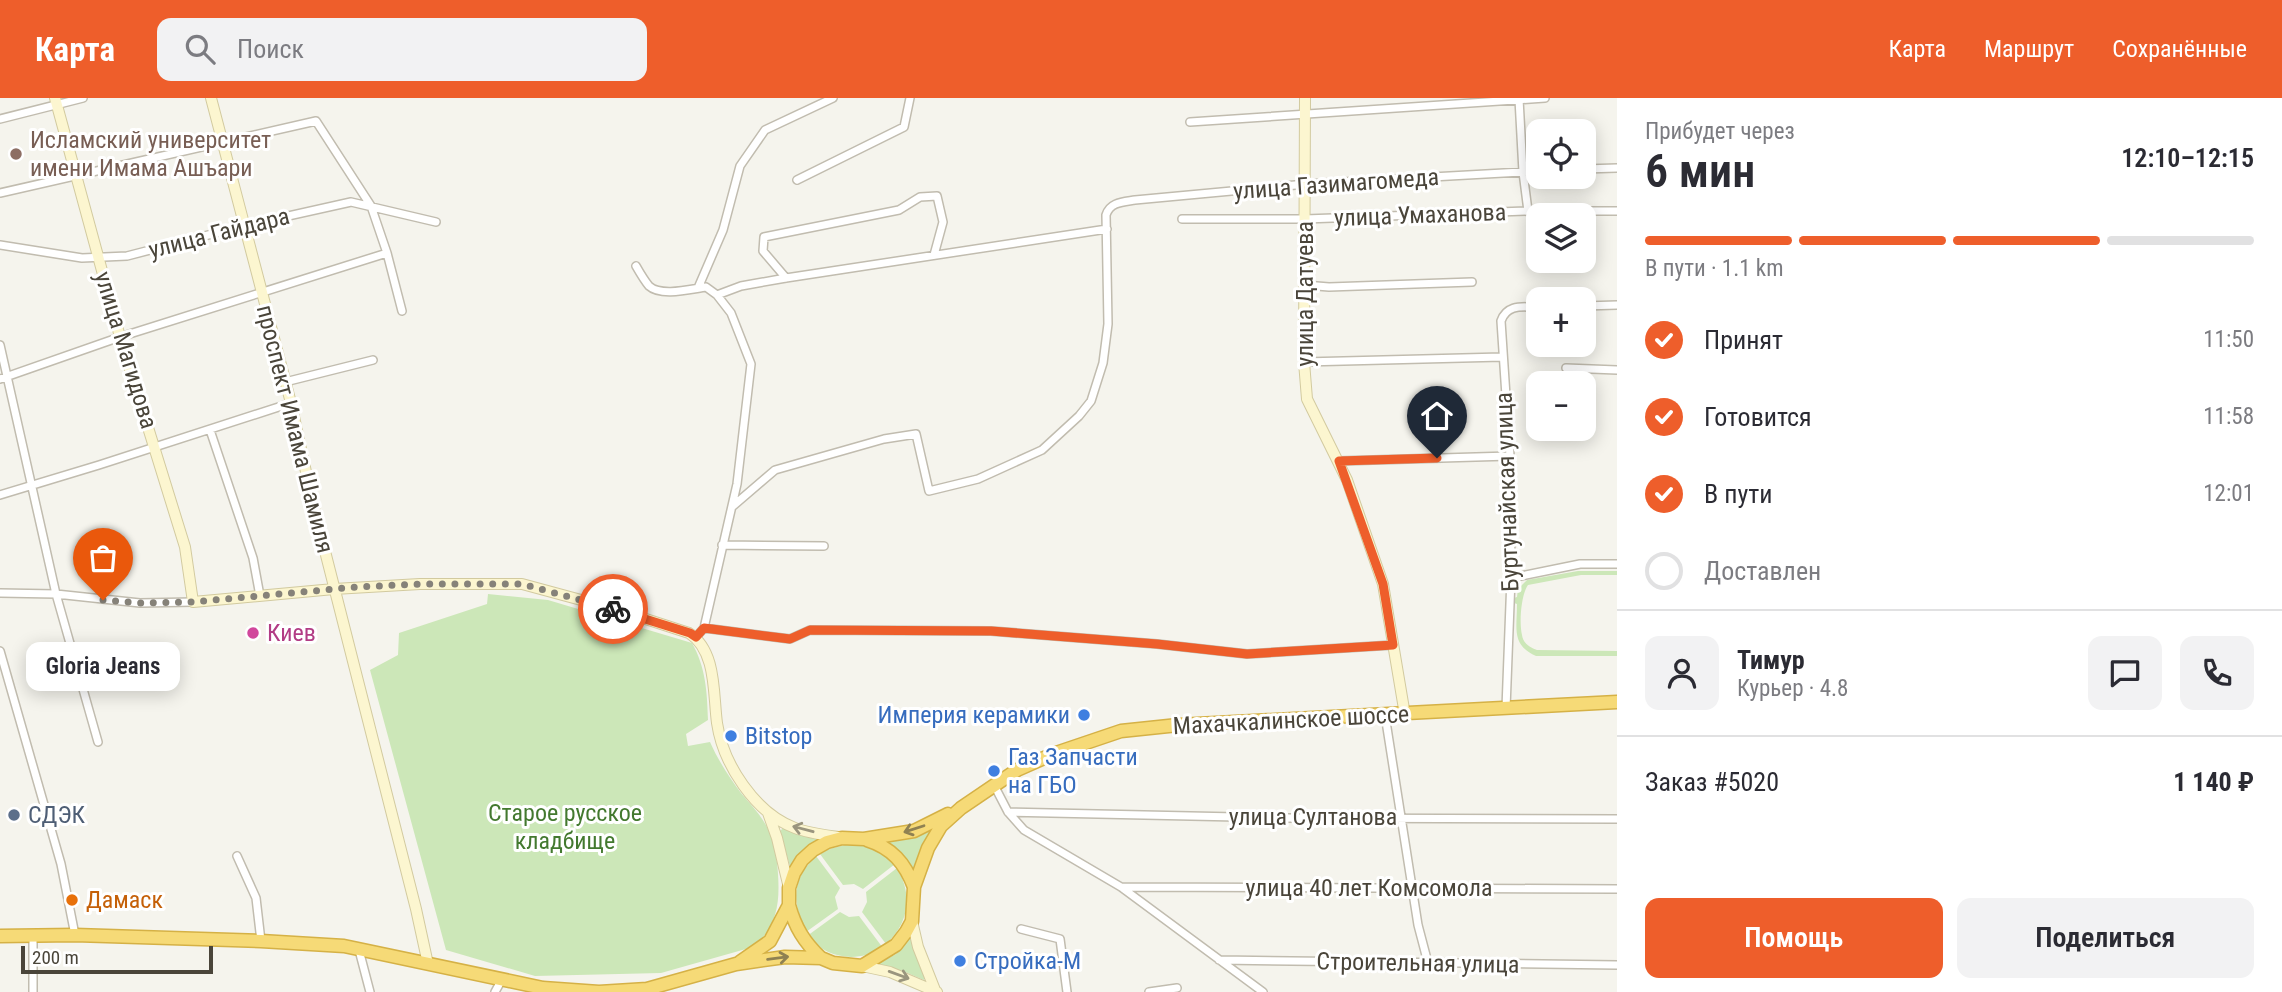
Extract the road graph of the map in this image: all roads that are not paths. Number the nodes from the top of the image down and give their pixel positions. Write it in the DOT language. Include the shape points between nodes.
graph roads {
  1 [pos="83,98"];
  2 [pos="211,98"];
  3 [pos="833,98"];
  4 [pos="910,98"];
  5 [pos="1305,98"];
  6 [pos="1545,98"];
  7 [pos="1519,99"];
  8 [pos="56,101"];
  9 [pos="1306,113"];
  10 [pos="0,119"];
  11 [pos="1190,122"];
  12 [pos="222,141"];
  13 [pos="1617,168"];
  14 [pos="1596,169"];
  15 [pos="1523,172"];
  16 [pos="75,176"];
  17 [pos="797,180"];
  18 [pos="1306,184"];
  19 [pos="0,193"];
  20 [pos="1527,203"];
  21 [pos="370,206"];
  22 [pos="1526,211"];
  23 [pos="1596,211"];
  24 [pos="1617,211"];
  25 [pos="1182,219"];
  26 [pos="1305,219"];
  27 [pos="436,222"];
  28 [pos="243,226"];
  29 [pos="1107,229"];
  30 [pos="0,245"];
  31 [pos="387,253"];
  32 [pos="934,255"];
  33 [pos="98,257"];
  34 [pos="636,267"];
  35 [pos="786,278"];
  36 [pos="1472,282"];
  37 [pos="1305,285"];
  38 [pos="698,288"];
  39 [pos="261,293"];
  40 [pos="717,295"];
  41 [pos="1617,305"];
  42 [pos="1596,306"];
  43 [pos="1526,307"];
  44 [pos="402,311"];
  45 [pos="120,337"];
  46 [pos="0,345"];
  47 [pos="1502,357"];
  48 [pos="373,360"];
  49 [pos="1304,362"];
  50 [pos="1566,368"];
  51 [pos="1617,370"];
  52 [pos="4,377"];
  53 [pos="285,382"];
  54 [pos="291,403"];
  55 [pos="210,430"];
  56 [pos="155,447"];
  57 [pos="1510,456"];
  58 [pos="1339,461"];
  59 [pos="33,485"];
  60 [pos="0,495"];
  61 [pos="733,506"];
  62 [pos="722,545"];
  63 [pos="824,546"];
  64 [pos="1617,564"];
  65 [pos="1511,578"];
  66 [pos="334,589"];
  67 [pos="0,593"];
  68 [pos="55,594"];
  69 [pos="260,597"];
  70 [pos="193,602"];
  71 [pos="704,628"];
  72 [pos="696,637"];
  73 [pos="1393,645"];
  74 [pos="0,651"];
  75 [pos="1617,702"];
  76 [pos="1506,708"];
  77 [pos="1385,715"];
  78 [pos="1405,715"];
  79 [pos="98,742"];
  80 [pos="993,784"];
  81 [pos="961,808"];
  82 [pos="768,812"];
  83 [pos="1008,812"];
  84 [pos="1402,818"];
  85 [pos="1617,819"];
  86 [pos="842,838"];
  87 [pos="864,839"];
  88 [pos="237,856"];
  89 [pos="914,887"];
  90 [pos="1121,887"];
  91 [pos="789,888"];
  92 [pos="1412,888"];
  93 [pos="1617,889"];
  94 [pos="789,905"];
  95 [pos="912,921"];
  96 [pos="1021,929"];
  97 [pos="33,935"];
  98 [pos="75,935"];
  99 [pos="0,936"];
  100 [pos="261,941"];
  101 [pos="359,950"];
  102 [pos="821,958"];
  103 [pos="1219,960"];
  104 [pos="1428,963"];
  105 [pos="428,964"];
  106 [pos="736,964"];
  107 [pos="1617,965"];
  108 [pos="862,966"];
  109 [pos="498,986"];
  110 [pos="1177,988"];
  111 [pos="936,991"];
  112 [pos="33,992"];
  113 [pos="370,992"];
  114 [pos="1067,992"];
  115 [pos="1149,992"];
  116 [pos="1263,992"];
  1 -- 8 [label="street"];
  2 -- 12 [label="main road, проспект Имама Шамиля"];
  3 -- 38 [label="street" via="765,130 740,166 723,230"];
  4 -- 17 [label="street" via="904,127"];
  5 -- 9 [label="main road, улица Датуева"];
  6 -- 7 [label="street"];
  7 -- 9 [label="street"];
  7 -- 15 [label="street"];
  8 -- 10 [label="street"];
  8 -- 16 [label="main road, улица Магидова"];
  9 -- 11 [label="street"];
  9 -- 18 [label="main road, улица Датуева"];
  12 -- 16 [label="street"];
  12 -- 21 [label="street" via="316,121"];
  12 -- 28 [label="main road, проспект Имама Шамиля"];
  13 -- 14 [label="street"];
  15 -- 18 [label="street, улица Газимагомеда"];
  15 -- 20 [label="street"];
  16 -- 19 [label="street"];
  16 -- 33 [label="main road, улица Магидова"];
  18 -- 26 [label="main road, улица Датуева"];
  18 -- 29 [label="street, улица Газимагомеда" via="1117,204 1106,215"];
  21 -- 27 [label="street, улица Гайдара"];
  21 -- 28 [label="street, улица Гайдара" via="351,202"];
  21 -- 31 [label="street"];
  22 -- 26 [label="street, улица Умаханова"];
  23 -- 24 [label="street, улица Умаханова"];
  25 -- 26 [label="street, улица Умаханова"];
  26 -- 37 [label="main road, улица Датуева"];
  28 -- 33 [label="street, улица Гайдара" via="127,256"];
  28 -- 39 [label="main road, проспект Имама Шамиля"];
  29 -- 32 [label="street"];
  29 -- 61 [label="street" via="1108,324 1103,363 1091,401 1042,450 978,479 929,491 915,434 884,439 775,470"];
  30 -- 33 [label="street, улица Гайдара"];
  31 -- 39 [label="street"];
  31 -- 44 [label="street"];
  32 -- 35 [label="street"];
  32 -- 35 [label="street" via="943,222 937,196 920,197 899,210 764,237 763,251"];
  33 -- 45 [label="main road, улица Магидова"];
  34 -- 38 [label="street" via="653,289"];
  35 -- 40 [label="street"];
  36 -- 37 [label="street"];
  37 -- 49 [label="main road, улица Датуева"];
  38 -- 40 [label="street"];
  39 -- 45 [label="street"];
  39 -- 53 [label="main road, проспект Имама Шамиля"];
  40 -- 61 [label="street" via="731,313 751,364"];
  41 -- 42 [label="street"];
  43 -- 47 [label="street, Буртунайская улица" via="1514,307 1502,317"];
  45 -- 52 [label="street"];
  45 -- 56 [label="main road, улица Магидова"];
  46 -- 52 [label="street"];
  47 -- 49 [label="street"];
  47 -- 57 [label="street, Буртунайская улица"];
  48 -- 53 [label="street"];
  49 -- 58 [label="main road, улица Датуева" via="1307,399"];
  50 -- 51 [label="street"];
  52 -- 59 [label="street"];
  53 -- 54 [label="main road, проспект Имама Шамиля"];
  54 -- 55 [label="street"];
  54 -- 66 [label="main road, проспект Имама Шамиля"];
  55 -- 56 [label="street"];
  55 -- 69 [label="street" via="253,558"];
  56 -- 59 [label="street"];
  56 -- 70 [label="main road, улица Магидова" via="185,547"];
  57 -- 58 [label="street"];
  57 -- 65 [label="street, Буртунайская улица"];
  58 -- 73 [label="main road, улица Датуева" via="1383,584"];
  59 -- 60 [label="street"];
  59 -- 68 [label="street"];
  61 -- 62 [label="street"];
  62 -- 63 [label="street"];
  62 -- 71 [label="street"];
  64 -- 65 [label="street" via="1580,564"];
  65 -- 76 [label="street, Буртунайская улица"];
  66 -- 69 [label="main road"];
  66 -- 72 [label="main road" via="522,584"];
  66 -- 105 [label="main road, проспект Имама Шамиля"];
  67 -- 68 [label="street"];
  68 -- 70 [label="street" via="139,603"];
  68 -- 79 [label="street"];
  69 -- 70 [label="main road"];
  71 -- 72 [label="street"];
  71 -- 73 [label="street" via="790,639 810,630 991,631 1247,654"];
  72 -- 82 [label="main road" via="713,678 720,741 731,766"];
  73 -- 78 [label="main road, улица Датуева"];
  74 -- 98 [label="street" via="61,864"];
  75 -- 76 [label="highway, Махачкалинское шоссе"];
  76 -- 78 [label="highway, Махачкалинское шоссе"];
  77 -- 78 [label="highway, Махачкалинское шоссе"];
  77 -- 80 [label="highway, Махачкалинское шоссе" via="1121,731 1053,754"];
  77 -- 84 [label="street"];
  80 -- 81 [label="highway, Махачкалинское шоссе"];
  80 -- 83 [label="street"];
  81 -- 87 [label="highway, one-way" via="914,831"];
  81 -- 89 [label="highway, Махачкалинское шоссе" via="933,837"];
  86 -- 82 [label="main road, one-way" via="794,828"];
  82 -- 91 [label="main road"];
  83 -- 84 [label="street, улица Султанова"];
  83 -- 90 [label="street" via="1024,830"];
  84 -- 85 [label="street, улица Султанова"];
  84 -- 92 [label="street"];
  86 -- 87 [label="highway"];
  86 -- 91 [label="highway" via="827,842 802,860"];
  87 -- 89 [label="highway" via="891,851"];
  88 -- 100 [label="street" via="256,898"];
  89 -- 95 [label="highway, Махачкалинское шоссе"];
  90 -- 92 [label="street, улица 40 лет Комсомола"];
  90 -- 103 [label="street"];
  91 -- 94 [label="highway"];
  92 -- 93 [label="street, улица 40 лет Комсомола"];
  92 -- 104 [label="street"];
  94 -- 102 [label="highway" via="801,937"];
  94 -- 106 [label="highway" via="770,941"];
  95 -- 108 [label="highway" via="896,945"];
  95 -- 111 [label="main road"];
  96 -- 114 [label="street" via="1060,939"];
  97 -- 98 [label="highway"];
  97 -- 99 [label="highway"];
  97 -- 112 [label="street"];
  98 -- 100 [label="highway"];
  100 -- 101 [label="highway"];
  101 -- 105 [label="highway"];
  101 -- 113 [label="street"];
  106 -- 102 [label="highway, one-way" via="785,957"];
  102 -- 108 [label="highway"];
  103 -- 104 [label="street, Строительная улица"];
  103 -- 116 [label="street"];
  104 -- 107 [label="street, Строительная улица"];
  105 -- 109 [label="highway"];
  106 -- 109 [label="highway" via="647,989 599,992"];
  108 -- 111 [label="main road, one-way"];
  110 -- 115 [label="street"];
}
